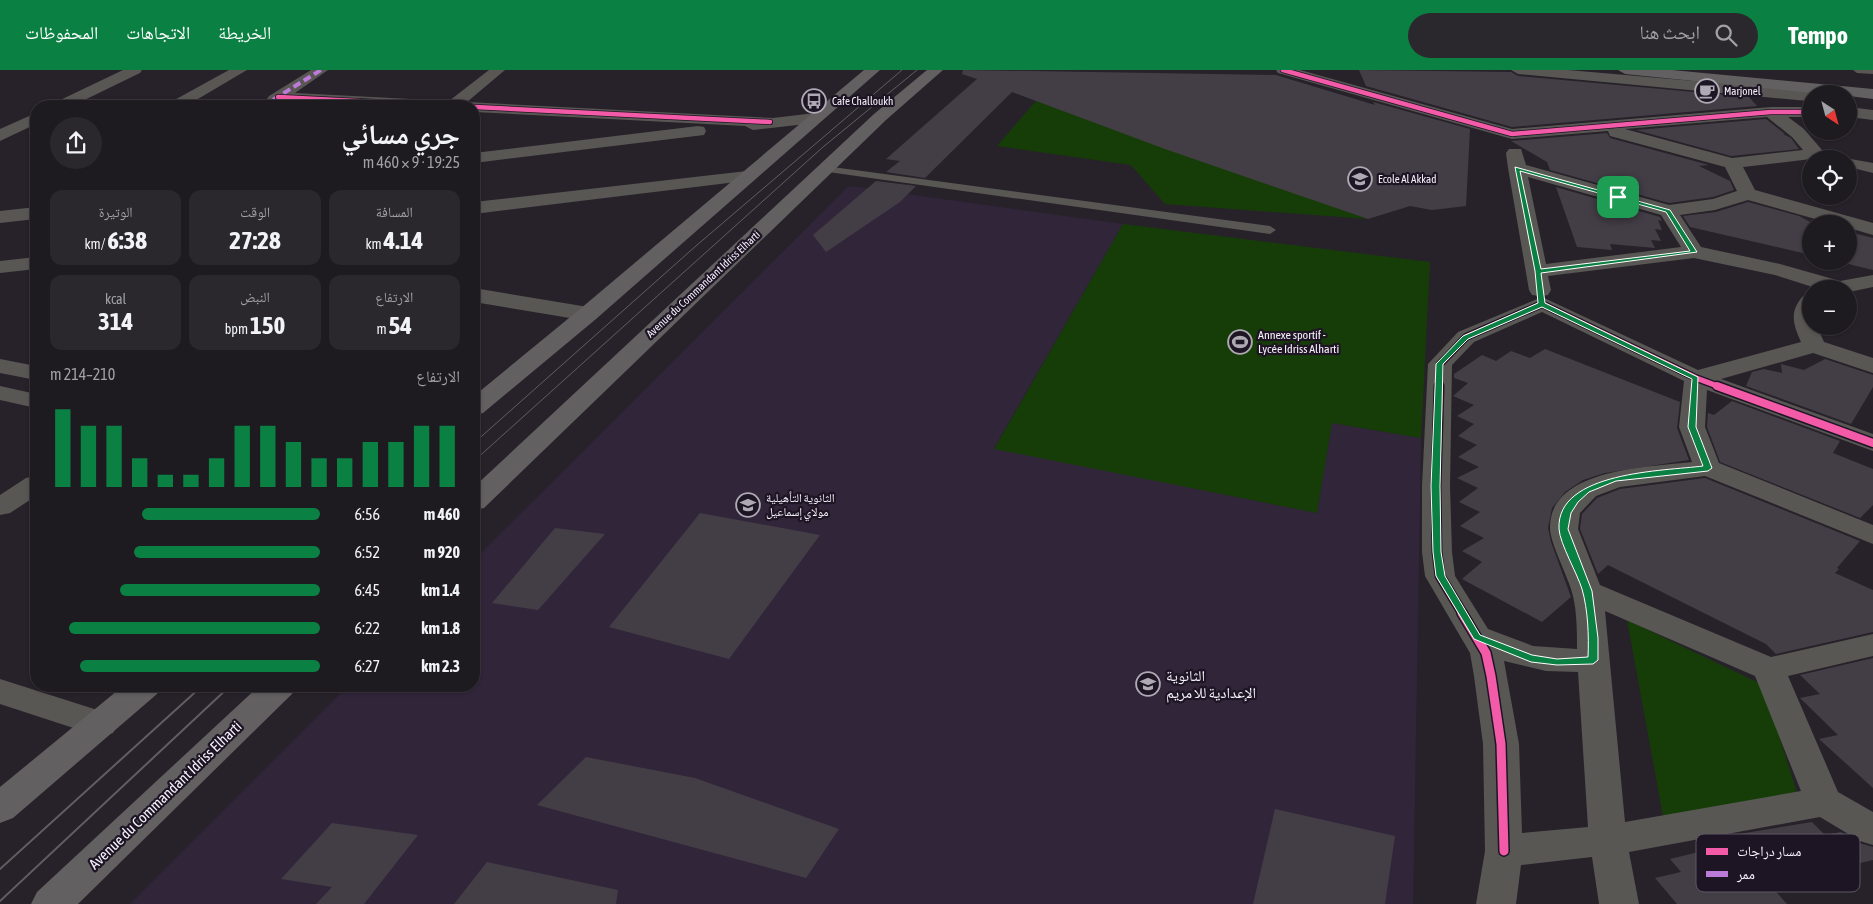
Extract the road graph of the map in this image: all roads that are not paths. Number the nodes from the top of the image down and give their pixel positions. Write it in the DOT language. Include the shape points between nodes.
graph roads {
  1 [pos="135,70"];
  2 [pos="240,70"];
  3 [pos="321,70"];
  4 [pos="498,70"];
  5 [pos="1283,70"];
  6 [pos="1518,70"];
  7 [pos="1625,70"];
  8 [pos="1778,70"];
  9 [pos="1873,71"];
  10 [pos="937,72"];
  11 [pos="1816,73"];
  12 [pos="1851,73"];
  13 [pos="863,74"];
  14 [pos="1320,76"];
  15 [pos="1873,78"];
  16 [pos="1873,94"];
  17 [pos="1802,96"];
  18 [pos="278,97"];
  19 [pos="72,100"];
  20 [pos="186,100"];
  21 [pos="273,100"];
  22 [pos="336,100"];
  23 [pos="460,100"];
  24 [pos="1858,101"];
  25 [pos="1873,102"];
  26 [pos="480,107"];
  27 [pos="1771,112"];
  28 [pos="1802,112"];
  29 [pos="1858,113"];
  30 [pos="1873,115"];
  31 [pos="815,118"];
  32 [pos="30,121"];
  33 [pos="770,122"];
  34 [pos="1596,126"];
  35 [pos="1512,134"];
  36 [pos="0,136"];
  37 [pos="1813,150"];
  38 [pos="1802,155"];
  39 [pos="480,157"];
  40 [pos="1732,162"];
  41 [pos="1857,164"];
  42 [pos="1517,168"];
  43 [pos="1873,168"];
  44 [pos="825,169"];
  45 [pos="747,176"];
  46 [pos="1748,194"];
  47 [pos="480,207"];
  48 [pos="1668,211"];
  49 [pos="30,213"];
  50 [pos="0,217"];
  51 [pos="1270,230"];
  52 [pos="1873,230"];
  53 [pos="1694,252"];
  54 [pos="30,264"];
  55 [pos="0,268"];
  56 [pos="1538,271"];
  57 [pos="1811,280"];
  58 [pos="1873,281"];
  59 [pos="1857,284"];
  60 [pos="480,296"];
  61 [pos="1542,304"];
  62 [pos="588,314"];
  63 [pos="1810,335"];
  64 [pos="1814,346"];
  65 [pos="0,366"];
  66 [pos="1873,366"];
  67 [pos="30,371"];
  68 [pos="1696,378"];
  69 [pos="0,393"];
  70 [pos="30,399"];
  71 [pos="480,403"];
  72 [pos="1873,443"];
  73 [pos="1708,468"];
  74 [pos="30,488"];
  75 [pos="480,496"];
  76 [pos="0,507"];
  77 [pos="1873,535"];
  78 [pos="1587,591"];
  79 [pos="1477,637"];
  80 [pos="1873,645"];
  81 [pos="1593,660"];
  82 [pos="1769,669"];
  83 [pos="0,692"];
  84 [pos="138,692"];
  85 [pos="274,692"];
  86 [pos="101,724"];
  87 [pos="1824,802"];
  88 [pos="0,808"];
  89 [pos="1873,830"];
  90 [pos="1608,840"];
  91 [pos="1504,851"];
  92 [pos="51,904"];
  93 [pos="1496,904"];
  94 [pos="1619,904"];
  1 -- 19 [label="street"];
  2 -- 20 [label="street"];
  3 -- 18 [label="street"];
  4 -- 23 [label="street"];
  5 -- 14 [label="street"];
  6 -- 17 [label="street"];
  7 -- 16 [label="main road"];
  8 -- 11 [label="main road"];
  9 -- 12 [label="lane"];
  10 -- 44 [label="main road, Avenue du Commandant Idriss Elharti" via="880,117"];
  12 -- 15 [label="main road"];
  13 -- 31 [label="main road"];
  14 -- 35 [label="street"];
  18 -- 21 [label="street"];
  18 -- 22 [label="street"];
  24 -- 25 [label="street"];
  26 -- 33 [label="street"];
  27 -- 28 [label="street"];
  27 -- 34 [label="street"];
  27 -- 37 [label="street" via="1798,133"];
  29 -- 30 [label="street"];
  31 -- 33 [label="street"];
  31 -- 45 [label="main road"];
  32 -- 36 [label="street"];
  33 -- 39 [label="street"];
  34 -- 35 [label="street"];
  34 -- 40 [label="street"];
  35 -- 42 [label="street"];
  38 -- 40 [label="street"];
  40 -- 46 [label="street"];
  41 -- 43 [label="street"];
  42 -- 48 [label="street"];
  42 -- 56 [label="street"];
  44 -- 51 [label="lane"];
  44 -- 75 [label="main road, Avenue du Commandant Idriss Elharti"];
  45 -- 47 [label="street"];
  45 -- 62 [label="main road"];
  46 -- 48 [label="street" via="1715,204"];
  46 -- 52 [label="street"];
  48 -- 53 [label="street"];
  49 -- 50 [label="street"];
  53 -- 56 [label="street"];
  53 -- 57 [label="street" via="1780,270"];
  54 -- 55 [label="street"];
  56 -- 61 [label="street"];
  58 -- 59 [label="street"];
  60 -- 62 [label="street"];
  61 -- 68 [label="street"];
  61 -- 79 [label="street" via="1466,337 1440,364 1436,486 1440,576"];
  62 -- 71 [label="main road"];
  63 -- 64 [label="street"];
  64 -- 66 [label="street"];
  64 -- 68 [label="street"];
  65 -- 67 [label="street"];
  68 -- 72 [label="street"];
  68 -- 73 [label="street" via="1692,427"];
  69 -- 70 [label="street"];
  73 -- 77 [label="street"];
  73 -- 78 [label="street" via="1614,479 1586,490 1575,500 1566,513 1564,529"];
  74 -- 76 [label="street"];
  78 -- 81 [label="street"];
  78 -- 82 [label="street"];
  79 -- 81 [label="street" via="1531,658 1557,662"];
  79 -- 91 [label="street" via="1486,653 1501,744"];
  80 -- 82 [label="street"];
  81 -- 90 [label="street"];
  82 -- 87 [label="street"];
  83 -- 86 [label="street"];
  84 -- 86 [label="main road"];
  85 -- 92 [label="main road, Avenue du Commandant Idriss Elharti"];
  86 -- 88 [label="main road"];
  87 -- 89 [label="street"];
  87 -- 90 [label="street"];
  90 -- 91 [label="street"];
  90 -- 94 [label="street"];
  91 -- 93 [label="street"];
}
